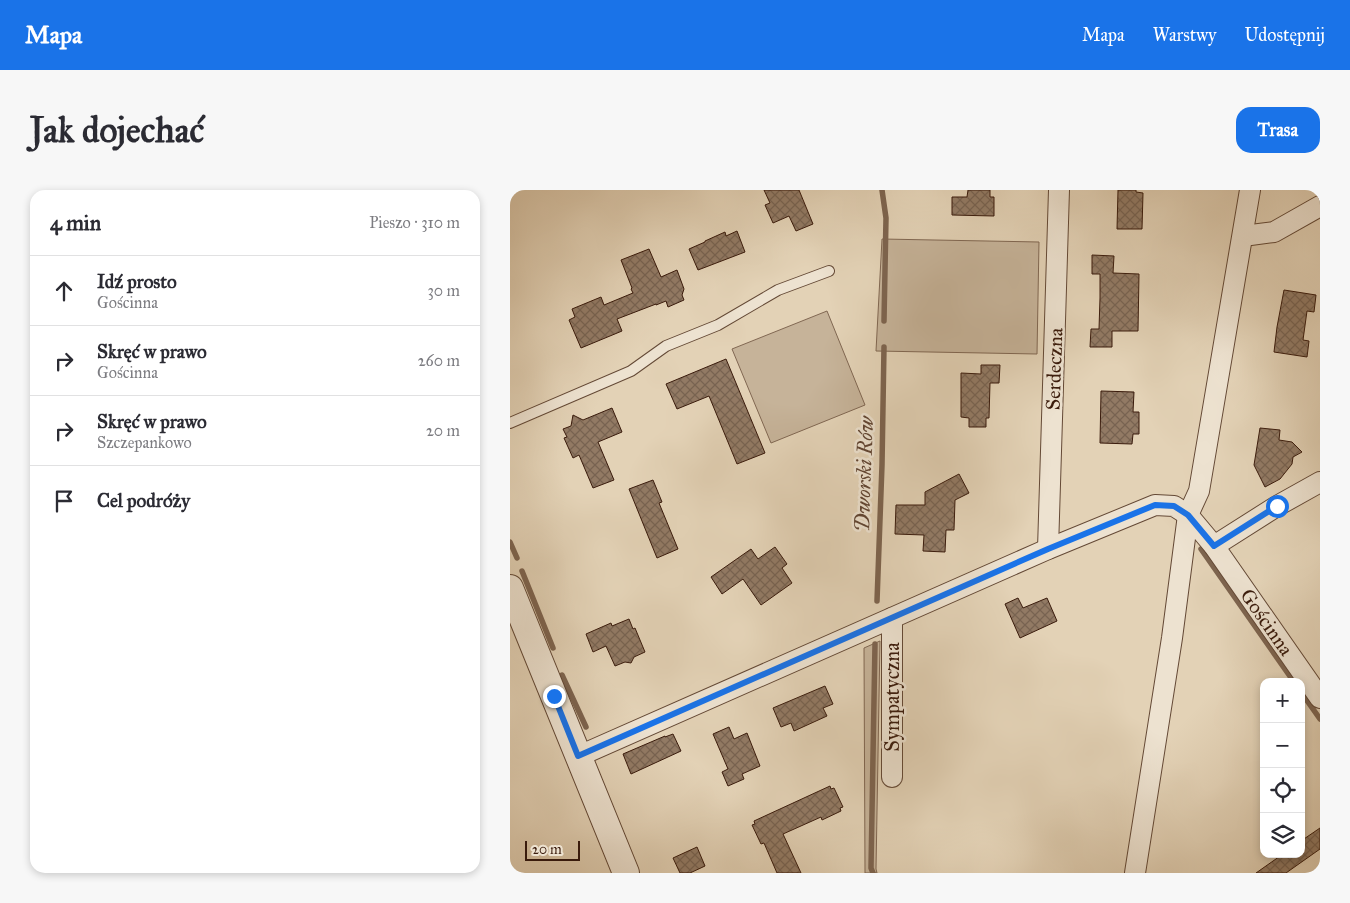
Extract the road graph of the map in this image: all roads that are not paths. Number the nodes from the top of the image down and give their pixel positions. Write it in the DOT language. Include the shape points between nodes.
graph roads {
  1 [pos="1059,190"];
  2 [pos="1250,190"];
  3 [pos="1320,206"];
  4 [pos="1243,236"];
  5 [pos="829,271"];
  6 [pos="510,423"];
  7 [pos="1320,482"];
  8 [pos="1188,515"];
  9 [pos="1214,546"];
  10 [pos="1048,549"];
  11 [pos="510,588"];
  12 [pos="892,618"];
  13 [pos="1320,698"];
  14 [pos="578,756"];
  15 [pos="892,777"];
  16 [pos="626,873"];
  17 [pos="1135,873"];
  1 -- 10 [label="street, Serdeczna"];
  2 -- 4 [label="street"];
  3 -- 4 [label="street" via="1274,232"];
  4 -- 8 [label="street" via="1199,491"];
  5 -- 6 [label="lane" via="778,290 718,325 666,346 631,371"];
  7 -- 9 [label="street"];
  8 -- 9 [label="street, Gościnna"];
  8 -- 10 [label="street, Gościnna" via="1174,506 1155,505"];
  8 -- 17 [label="street"];
  9 -- 13 [label="street, Gościnna"];
  10 -- 12 [label="street, Gościnna"];
  11 -- 14 [label="street"];
  12 -- 14 [label="street, Gościnna"];
  12 -- 15 [label="street, Sympatyczna"];
  14 -- 16 [label="street"];
}
